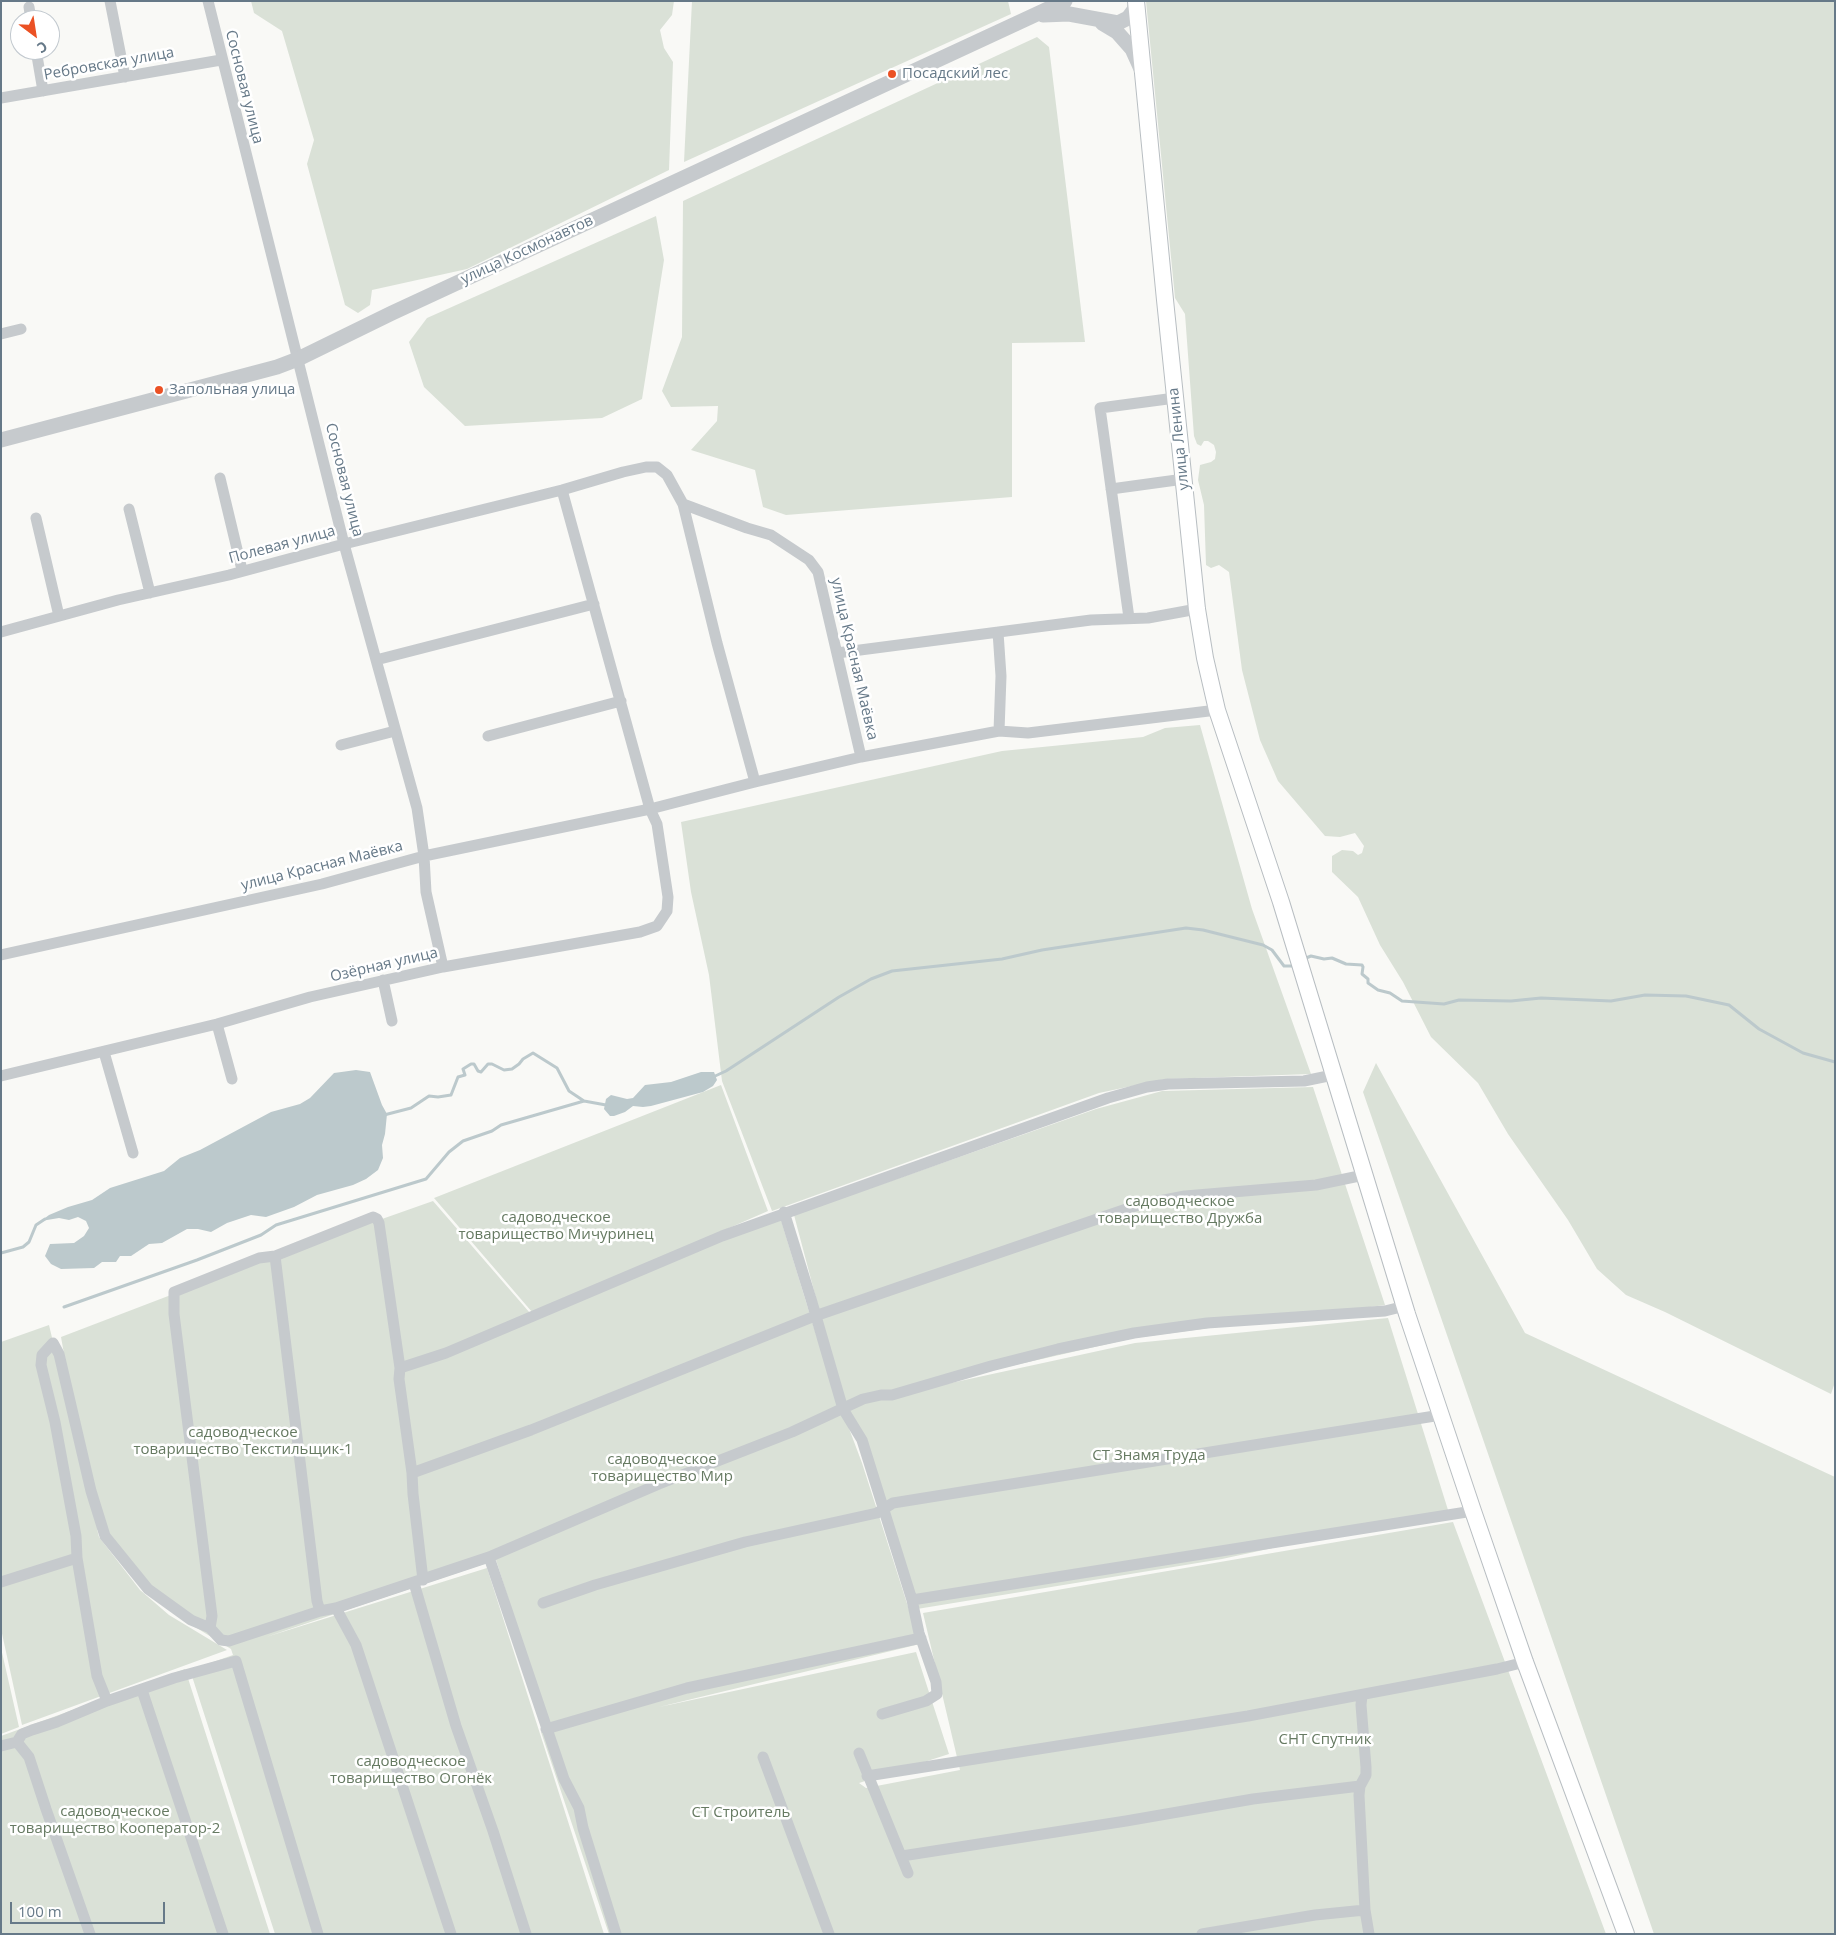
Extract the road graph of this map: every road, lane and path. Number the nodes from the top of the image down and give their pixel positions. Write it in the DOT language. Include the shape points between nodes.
graph roads {
  1 [pos="110,1"];
  2 [pos="208,1"];
  3 [pos="1065,1"];
  4 [pos="1136,1"];
  5 [pos="29,7"];
  6 [pos="29,10"];
  7 [pos="1036,16"];
  8 [pos="1092,17"];
  9 [pos="38,60"];
  10 [pos="222,60"];
  11 [pos="1143,75"];
  12 [pos="124,77"];
  13 [pos="43,91"];
  14 [pos="1,98"];
  15 [pos="21,329"];
  16 [pos="1,334"];
  17 [pos="298,359"];
  18 [pos="1175,398"];
  19 [pos="1,440"];
  20 [pos="220,478"];
  21 [pos="1184,480"];
  22 [pos="1111,489"];
  23 [pos="562,490"];
  24 [pos="683,504"];
  25 [pos="129,509"];
  26 [pos="36,518"];
  27 [pos="344,544"];
  28 [pos="242,570"];
  29 [pos="150,593"];
  30 [pos="594,604"];
  31 [pos="1198,609"];
  32 [pos="59,616"];
  33 [pos="1129,618"];
  34 [pos="1,632"];
  35 [pos="998,632"];
  36 [pos="837,653"];
  37 [pos="376,660"];
  38 [pos="621,701"];
  39 [pos="1218,710"];
  40 [pos="395,731"];
  41 [pos="999,732"];
  42 [pos="488,736"];
  43 [pos="341,745"];
  44 [pos="861,757"];
  45 [pos="755,782"];
  46 [pos="650,809"];
  47 [pos="424,856"];
  48 [pos="1,955"];
  49 [pos="443,967"];
  50 [pos="383,980"];
  51 [pos="392,1020"];
  52 [pos="217,1024"];
  53 [pos="104,1052"];
  54 [pos="1333,1075"];
  55 [pos="1,1076"];
  56 [pos="232,1079"];
  57 [pos="133,1153"];
  58 [pos="1364,1175"];
  59 [pos="784,1212"];
  60 [pos="275,1256"];
  61 [pos="1405,1306"];
  62 [pos="815,1316"];
  63 [pos="400,1368"];
  64 [pos="843,1409"];
  65 [pos="1441,1415"];
  66 [pos="412,1473"];
  67 [pos="884,1508"];
  68 [pos="1473,1511"];
  69 [pos="489,1557"];
  70 [pos="77,1558"];
  71 [pos="1,1582"];
  72 [pos="418,1582"];
  73 [pos="912,1600"];
  74 [pos="543,1603"];
  75 [pos="336,1608"];
  76 [pos="320,1610"];
  77 [pos="210,1628"];
  78 [pos="921,1638"];
  79 [pos="1525,1662"];
  80 [pos="142,1690"];
  81 [pos="1362,1695"];
  82 [pos="107,1701"];
  83 [pos="882,1714"];
  84 [pos="546,1729"];
  85 [pos="17,1742"];
  86 [pos="1,1746"];
  87 [pos="859,1753"];
  88 [pos="763,1757"];
  89 [pos="867,1776"];
  90 [pos="1360,1786"];
  91 [pos="902,1856"];
  92 [pos="908,1873"];
  93 [pos="1365,1910"];
  94 [pos="90,1934"];
  95 [pos="223,1934"];
  96 [pos="318,1934"];
  97 [pos="451,1934"];
  98 [pos="526,1934"];
  99 [pos="616,1934"];
  100 [pos="829,1934"];
  101 [pos="1202,1934"];
  102 [pos="1369,1934"];
  103 [pos="1626,1934"];
  1 -- 12 [label="street"];
  2 -- 10 [label="street, Сосновая улица"];
  3 -- 7 [label="street, улица Космонавтов"];
  4 -- 8 [label="street" via="1128,18 1118,23"];
  4 -- 11 [label="main road, улица Ленина"];
  5 -- 6 [label="street"];
  7 -- 8 [label="street" via="1070,14"];
  7 -- 17 [label="street, улица Космонавтов"];
  8 -- 11 [label="street" via="1117,32 1132,49"];
  9 -- 13 [label="street"];
  10 -- 12 [label="street, Ребровская улица"];
  10 -- 17 [label="street, Сосновая улица"];
  11 -- 18 [label="main road, улица Ленина"];
  12 -- 13 [label="street, Ребровская улица"];
  13 -- 14 [label="street, Ребровская улица"];
  15 -- 16 [label="street"];
  17 -- 19 [label="street, улица Космонавтов"];
  17 -- 27 [label="street, Сосновая улица"];
  18 -- 21 [label="main road, улица Ленина"];
  18 -- 22 [label="street" via="1100,408"];
  20 -- 28 [label="street"];
  21 -- 22 [label="street"];
  21 -- 31 [label="main road, улица Ленина"];
  22 -- 33 [label="street"];
  23 -- 24 [label="street, Полевая улица" via="624,472 657,467 667,475"];
  23 -- 27 [label="street, Полевая улица"];
  23 -- 30 [label="street"];
  24 -- 36 [label="street, улица Красная Маёвка" via="771,535 809,560 818,572"];
  24 -- 45 [label="street"];
  25 -- 29 [label="street"];
  26 -- 32 [label="street"];
  27 -- 28 [label="street, Полевая улица"];
  27 -- 37 [label="street, Сосновая улица"];
  28 -- 29 [label="street, Полевая улица"];
  29 -- 32 [label="street, Полевая улица"];
  30 -- 37 [label="street"];
  30 -- 38 [label="street"];
  31 -- 33 [label="street"];
  31 -- 39 [label="main road, улица Ленина" via="1205,658"];
  32 -- 34 [label="street, Полевая улица"];
  33 -- 35 [label="street"];
  35 -- 36 [label="street"];
  35 -- 41 [label="street" via="1001,676"];
  36 -- 44 [label="street, улица Красная Маёвка"];
  37 -- 40 [label="street, Сосновая улица"];
  38 -- 42 [label="street"];
  38 -- 46 [label="street"];
  39 -- 41 [label="street, улица Красная Маёвка" via="1028,733"];
  39 -- 54 [label="main road, улица Ленина"];
  40 -- 43 [label="street"];
  40 -- 47 [label="street, Сосновая улица" via="417,808"];
  41 -- 44 [label="street, улица Красная Маёвка"];
  44 -- 45 [label="street, улица Красная Маёвка"];
  45 -- 46 [label="street, улица Красная Маёвка"];
  46 -- 47 [label="street, улица Красная Маёвка"];
  46 -- 49 [label="street, Озёрная улица" via="657,824 668,897 667,911 657,926 640,932"];
  47 -- 48 [label="street, улица Красная Маёвка" via="322,884"];
  47 -- 49 [label="street, Сосновая улица" via="426,892"];
  49 -- 50 [label="street, Озёрная улица"];
  50 -- 51 [label="street"];
  50 -- 52 [label="street, Озёрная улица"];
  52 -- 53 [label="street, Озёрная улица"];
  52 -- 56 [label="street"];
  53 -- 55 [label="street, Озёрная улица"];
  53 -- 57 [label="street"];
  54 -- 58 [label="main road, улица Ленина"];
  54 -- 59 [label="street" via="1304,1082 1147,1087"];
  58 -- 61 [label="main road, улица Ленина"];
  58 -- 62 [label="street" via="1316,1185 1185,1196 1138,1204"];
  59 -- 62 [label="street"];
  59 -- 63 [label="street" via="446,1353"];
  60 -- 63 [label="street" via="373,1217 376,1219"];
  60 -- 76 [label="street"];
  60 -- 77 [label="street" via="259,1258 174,1292 173,1297 212,1616"];
  61 -- 64 [label="street" via="1385,1311 1207,1323 1134,1333 1058,1348 892,1396 881,1395"];
  61 -- 65 [label="main road, улица Ленина"];
  62 -- 64 [label="street"];
  62 -- 66 [label="street" via="530,1430"];
  63 -- 66 [label="street" via="401,1401"];
  64 -- 67 [label="street" via="862,1440"];
  64 -- 69 [label="street"];
  65 -- 67 [label="street" via="1001,1484 893,1503"];
  65 -- 68 [label="main road, улица Ленина"];
  66 -- 72 [label="street"];
  67 -- 73 [label="street"];
  67 -- 74 [label="street" via="877,1513 745,1542"];
  68 -- 73 [label="street"];
  68 -- 79 [label="main road, улица Ленина"];
  69 -- 72 [label="street"];
  69 -- 84 [label="street"];
  70 -- 71 [label="street"];
  70 -- 77 [label="street" via="73,1517 41,1365 42,1355 53,1343 59,1354 91,1491 105,1536 148,1589 191,1620"];
  70 -- 82 [label="street" via="97,1676"];
  72 -- 75 [label="street"];
  72 -- 98 [label="street" via="456,1726"];
  73 -- 78 [label="street"];
  75 -- 76 [label="street"];
  75 -- 97 [label="street" via="356,1645"];
  76 -- 77 [label="street" via="229,1641 221,1640"];
  78 -- 83 [label="street" via="937,1694 926,1701"];
  78 -- 84 [label="street" via="687,1688"];
  79 -- 81 [label="street"];
  79 -- 103 [label="main road, улица Ленина"];
  80 -- 82 [label="street"];
  80 -- 95 [label="street"];
  80 -- 96 [label="street" via="236,1661"];
  81 -- 89 [label="street"];
  81 -- 90 [label="street" via="1366,1775"];
  82 -- 85 [label="street" via="22,1734"];
  84 -- 99 [label="street" via="579,1808"];
  85 -- 86 [label="street"];
  85 -- 94 [label="street" via="29,1757"];
  87 -- 89 [label="street"];
  88 -- 100 [label="street"];
  89 -- 91 [label="street"];
  90 -- 91 [label="street" via="1253,1799"];
  90 -- 93 [label="street"];
  91 -- 92 [label="street"];
  93 -- 101 [label="street"];
  93 -- 102 [label="street"];
}
